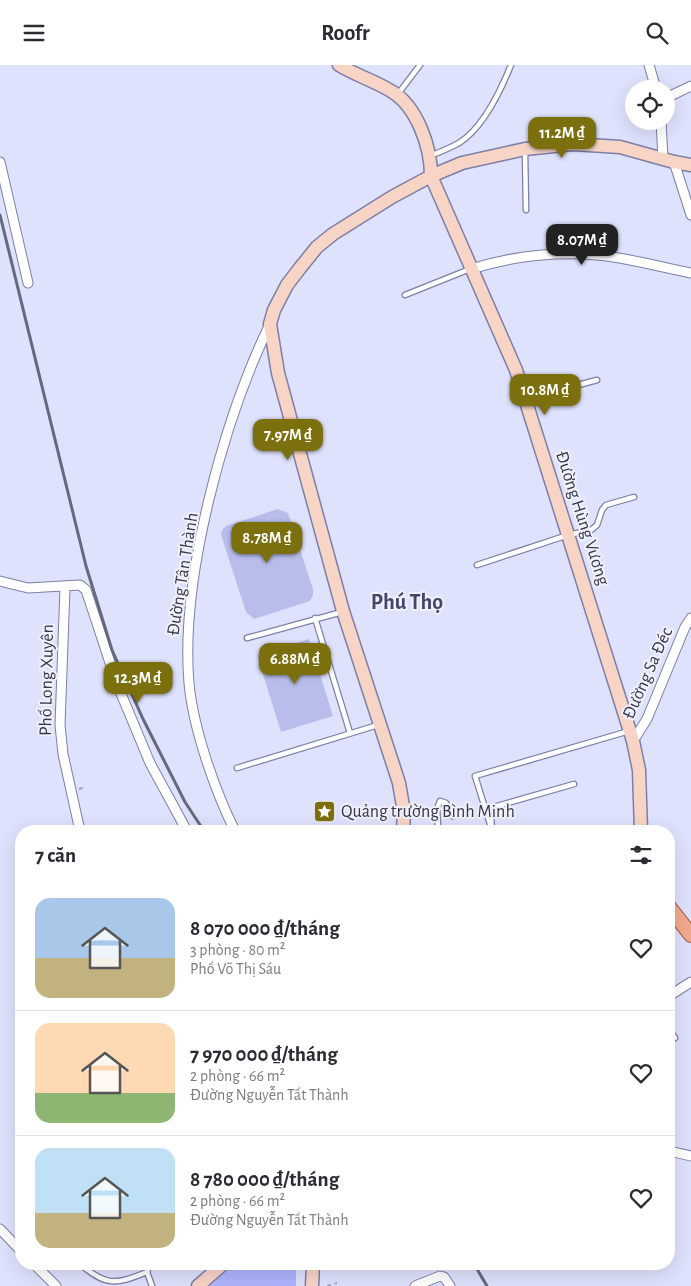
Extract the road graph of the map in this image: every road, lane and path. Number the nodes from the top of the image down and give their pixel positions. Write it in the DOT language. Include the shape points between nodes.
graph roads {
  1 [pos="420,65"];
  2 [pos="511,65"];
  3 [pos="649,65"];
  4 [pos="347,67"];
  5 [pos="653,80"];
  6 [pos="691,86"];
  7 [pos="675,94"];
  8 [pos="397,95"];
  9 [pos="663,130"];
  10 [pos="525,149"];
  11 [pos="430,156"];
  12 [pos="669,161"];
  13 [pos="0,162"];
  14 [pos="691,165"];
  15 [pos="431,175"];
  16 [pos="526,210"];
  17 [pos="691,215"];
  18 [pos="471,269"];
  19 [pos="691,273"];
  20 [pos="28,283"];
  21 [pos="405,295"];
  22 [pos="270,324"];
  23 [pos="597,380"];
  24 [pos="526,399"];
  25 [pos="634,497"];
  26 [pos="568,535"];
  27 [pos="477,565"];
  28 [pos="0,581"];
  29 [pos="65,588"];
  30 [pos="343,611"];
  31 [pos="315,618"];
  32 [pos="691,619"];
  33 [pos="247,638"];
  34 [pos="380,725"];
  35 [pos="350,733"];
  36 [pos="632,736"];
  37 [pos="237,768"];
  38 [pos="574,784"];
  39 [pos="453,816"];
  40 [pos="79,825"];
  41 [pos="185,825"];
  42 [pos="232,825"];
  43 [pos="403,825"];
  44 [pos="438,825"];
  45 [pos="490,825"];
  46 [pos="491,825"];
  47 [pos="641,825"];
  48 [pos="675,915"];
  49 [pos="691,935"];
  50 [pos="691,982"];
  51 [pos="675,992"];
  52 [pos="675,1152"];
  53 [pos="691,1156"];
  54 [pos="0,1229"];
  55 [pos="15,1245"];
  56 [pos="40,1270"];
  57 [pos="87,1270"];
  58 [pos="216,1270"];
  59 [pos="313,1270"];
  60 [pos="147,1272"];
  61 [pos="337,1283"];
  62 [pos="56,1286"];
  63 [pos="152,1286"];
  64 [pos="198,1286"];
  65 [pos="312,1286"];
  66 [pos="327,1286"];
  67 [pos="415,1286"];
  68 [pos="450,1286"];
  1 -- 8 [label="lane"];
  2 -- 11 [label="lane" via="485,116 460,142"];
  3 -- 5 [label="street"];
  4 -- 8 [label="main road, Đường Hùng Vương"];
  6 -- 7 [label="street"];
  8 -- 11 [label="main road, Đường Hùng Vương" via="414,117"];
  9 -- 12 [label="street"];
  10 -- 12 [label="main road" via="573,144 620,147"];
  10 -- 15 [label="main road" via="462,163"];
  10 -- 16 [label="lane"];
  11 -- 15 [label="main road, Đường Hùng Vương"];
  12 -- 14 [label="main road"];
  12 -- 17 [label="street"];
  13 -- 20 [label="street"];
  15 -- 18 [label="main road, Đường Hùng Vương"];
  15 -- 22 [label="main road" via="352,221 317,247 287,285"];
  18 -- 19 [label="street" via="496,261 581,254"];
  18 -- 21 [label="lane"];
  18 -- 24 [label="main road, Đường Hùng Vương" via="500,331"];
  22 -- 30 [label="main road" via="278,373"];
  22 -- 42 [label="street, Đường Tân Thành" via="242,389 218,467 200,545 189,615 189,685 194,710 217,791"];
  23 -- 24 [label="lane"];
  24 -- 26 [label="main road, Đường Hùng Vương"];
  25 -- 26 [label="lane" via="606,505 597,525 591,530"];
  26 -- 27 [label="lane"];
  26 -- 36 [label="main road, Đường Hùng Vương"];
  28 -- 29 [label="street" via="28,588"];
  29 -- 40 [label="street, Phố Long Xuyên" via="60,725"];
  29 -- 41 [label="street" via="80,585 86,590 117,684 150,763"];
  30 -- 31 [label="lane"];
  30 -- 34 [label="main road"];
  31 -- 33 [label="lane"];
  31 -- 35 [label="lane"];
  32 -- 36 [label="street, Đường Sa Đéc" via="648,719"];
  34 -- 35 [label="lane"];
  34 -- 43 [label="main road" via="399,783"];
  35 -- 37 [label="lane"];
  36 -- 45 [label="lane" via="475,776"];
  36 -- 47 [label="main road, Đường Hùng Vương" via="639,770"];
  38 -- 46 [label="lane" via="497,806"];
  39 -- 44 [label="lane" via="446,803 440,801 436,809"];
  48 -- 49 [label="main road"];
  50 -- 51 [label="street"];
  52 -- 53 [label="street"];
  54 -- 55 [label="street"];
  56 -- 62 [label="street"];
  57 -- 60 [label="lane" via="99,1281 111,1284"];
  58 -- 64 [label="main road"];
  59 -- 65 [label="main road"];
  60 -- 63 [label="lane"];
  61 -- 66 [label="path"];
  67 -- 68 [label="street" via="440,1276"];
}
